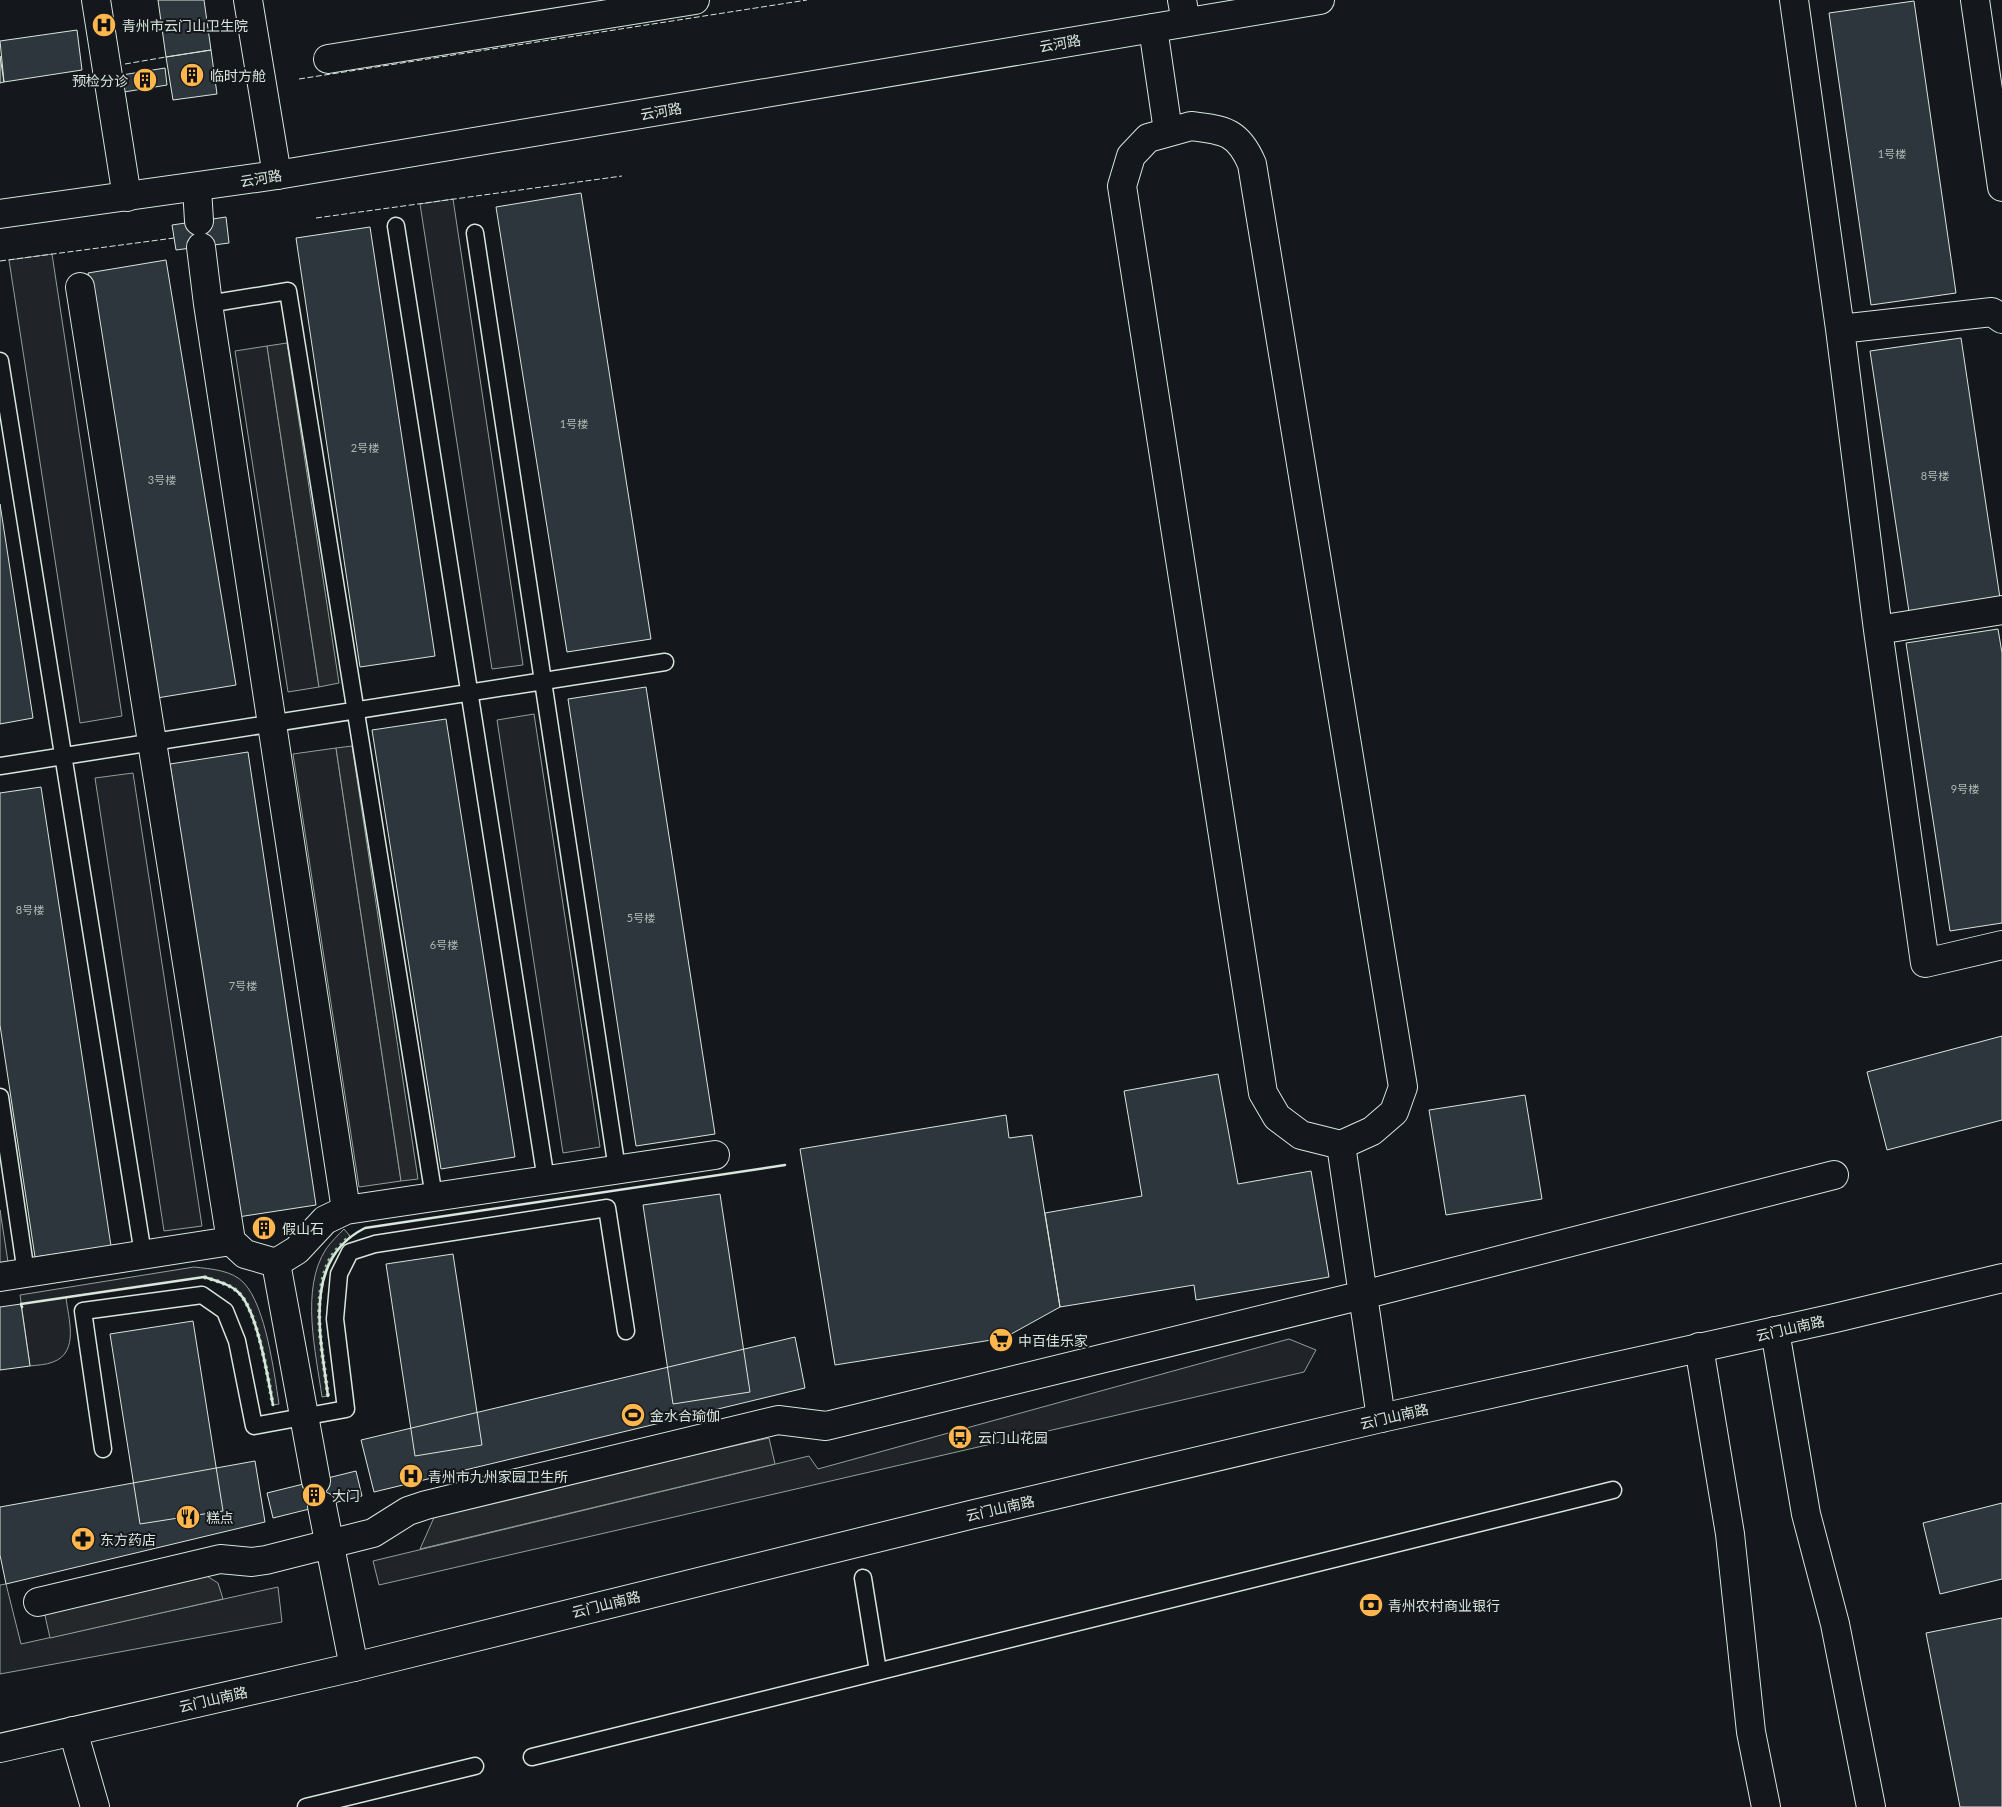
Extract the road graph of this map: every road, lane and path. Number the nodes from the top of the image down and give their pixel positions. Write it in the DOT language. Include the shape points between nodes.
graph roads {
  1 [pos="96,0"];
  2 [pos="248,0"];
  3 [pos="695,0"];
  4 [pos="1320,0"];
  5 [pos="1794,0"];
  6 [pos="1975,0"];
  7 [pos="1184,11"];
  8 [pos="1153,28"];
  9 [pos="328,59"];
  10 [pos="1168,131"];
  11 [pos="277,176"];
  12 [pos="2002,187"];
  13 [pos="197,188"];
  14 [pos="127,197"];
  15 [pos="0,214"];
  16 [pos="396,226"];
  17 [pos="475,233"];
  18 [pos="80,287"];
  19 [pos="208,304"];
  20 [pos="2002,319"];
  21 [pos="1840,329"];
  22 [pos="0,361"];
  23 [pos="2002,610"];
  24 [pos="1878,630"];
  25 [pos="665,662"];
  26 [pos="543,681"];
  27 [pos="469,692"];
  28 [pos="357,710"];
  29 [pos="272,723"];
  30 [pos="152,742"];
  31 [pos="62,756"];
  32 [pos="0,766"];
  33 [pos="2002,945"];
  34 [pos="0,1097"];
  35 [pos="1341,1145"];
  36 [pos="715,1155"];
  37 [pos="617,1169"];
  38 [pos="1834,1175"];
  39 [pos="546,1180"];
  40 [pos="434,1197"];
  41 [pos="346,1210"];
  42 [pos="231,1241"];
  43 [pos="143,1254"];
  44 [pos="276,1263"];
  45 [pos="13,1275"];
  46 [pos="2002,1278"];
  47 [pos="1363,1295"];
  48 [pos="626,1331"];
  49 [pos="1775,1331"];
  50 [pos="1699,1348"];
  51 [pos="304,1417"];
  52 [pos="1381,1418"];
  53 [pos="103,1449"];
  54 [pos="1613,1490"];
  55 [pos="330,1545"];
  56 [pos="863,1578"];
  57 [pos="38,1602"];
  58 [pos="354,1667"];
  59 [pos="878,1671"];
  60 [pos="72,1731"];
  61 [pos="0,1748"];
  62 [pos="532,1757"];
  63 [pos="475,1766"];
  64 [pos="95,1807"];
  65 [pos="306,1807"];
  66 [pos="1766,1807"];
  67 [pos="1871,1807"];
  1 -- 14 [label="street"];
  2 -- 11 [label="street"];
  3 -- 9 [label="street"];
  4 -- 7 [label="street, 云河路"];
  5 -- 21 [label="street"];
  6 -- 12 [label="street"];
  7 -- 8 [label="street, 云河路"];
  8 -- 10 [label="street"];
  8 -- 11 [label="street, 云河路"];
  10 -- 35 [label="street" via="1148,138 1131,156 1122,186 1263,1093 1277,1117 1301,1135"];
  10 -- 35 [label="street" via="1191,126 1231,134 1245,148 1252,164 1403,1087 1394,1112 1372,1131"];
  11 -- 13 [label="street, 云河路"];
  13 -- 14 [label="street, 云河路"];
  13 -- 19 [label="street"];
  14 -- 15 [label="street, 云河路"];
  16 -- 27 [label="lane"];
  17 -- 26 [label="lane"];
  18 -- 30 [label="street"];
  19 -- 28 [label="lane" via="288,291"];
  19 -- 29 [label="street"];
  20 -- 21 [label="street" via="1992,312"];
  21 -- 24 [label="street"];
  22 -- 31 [label="lane"];
  23 -- 24 [label="street"];
  24 -- 33 [label="street" via="1925,963"];
  25 -- 26 [label="lane"];
  26 -- 27 [label="lane"];
  26 -- 37 [label="lane"];
  27 -- 28 [label="lane"];
  27 -- 39 [label="lane"];
  28 -- 29 [label="lane"];
  28 -- 40 [label="lane"];
  29 -- 30 [label="lane"];
  29 -- 41 [label="street"];
  30 -- 31 [label="lane"];
  30 -- 42 [label="street"];
  31 -- 32 [label="lane"];
  31 -- 43 [label="lane"];
  34 -- 45 [label="lane"];
  35 -- 47 [label="street"];
  36 -- 37 [label="street"];
  37 -- 39 [label="street"];
  38 -- 47 [label="street"];
  39 -- 40 [label="street"];
  40 -- 41 [label="street"];
  41 -- 44 [label="street" via="325,1220 296,1250"];
  42 -- 43 [label="street"];
  42 -- 44 [label="street" via="245,1254"];
  43 -- 45 [label="street"];
  44 -- 51 [label="street"];
  46 -- 49 [label="street, 云门山南路"];
  47 -- 52 [label="street"];
  47 -- 55 [label="street" via="826,1426 778,1420 445,1500 408,1511 373,1534"];
  48 -- 51 [label="lane" via="607,1208 375,1244 350,1252 339,1274 335,1319 346,1409"];
  49 -- 50 [label="street, 云门山南路"];
  49 -- 67 [label="street" via="1806,1514 1835,1624"];
  50 -- 52 [label="street, 云门山南路"];
  50 -- 66 [label="street" via="1730,1534 1752,1732"];
  51 -- 53 [label="lane" via="254,1426 234,1333 224,1311 202,1295 83,1311"];
  51 -- 55 [label="street"];
  52 -- 58 [label="street, 云门山南路" via="961,1517"];
  54 -- 59 [label="lane"];
  55 -- 57 [label="street" via="252,1562 220,1559"];
  55 -- 58 [label="street"];
  56 -- 59 [label="lane"];
  58 -- 60 [label="street, 云门山南路"];
  59 -- 62 [label="lane"];
  60 -- 61 [label="street, 云门山南路"];
  60 -- 64 [label="street"];
  63 -- 65 [label="lane"];
}
